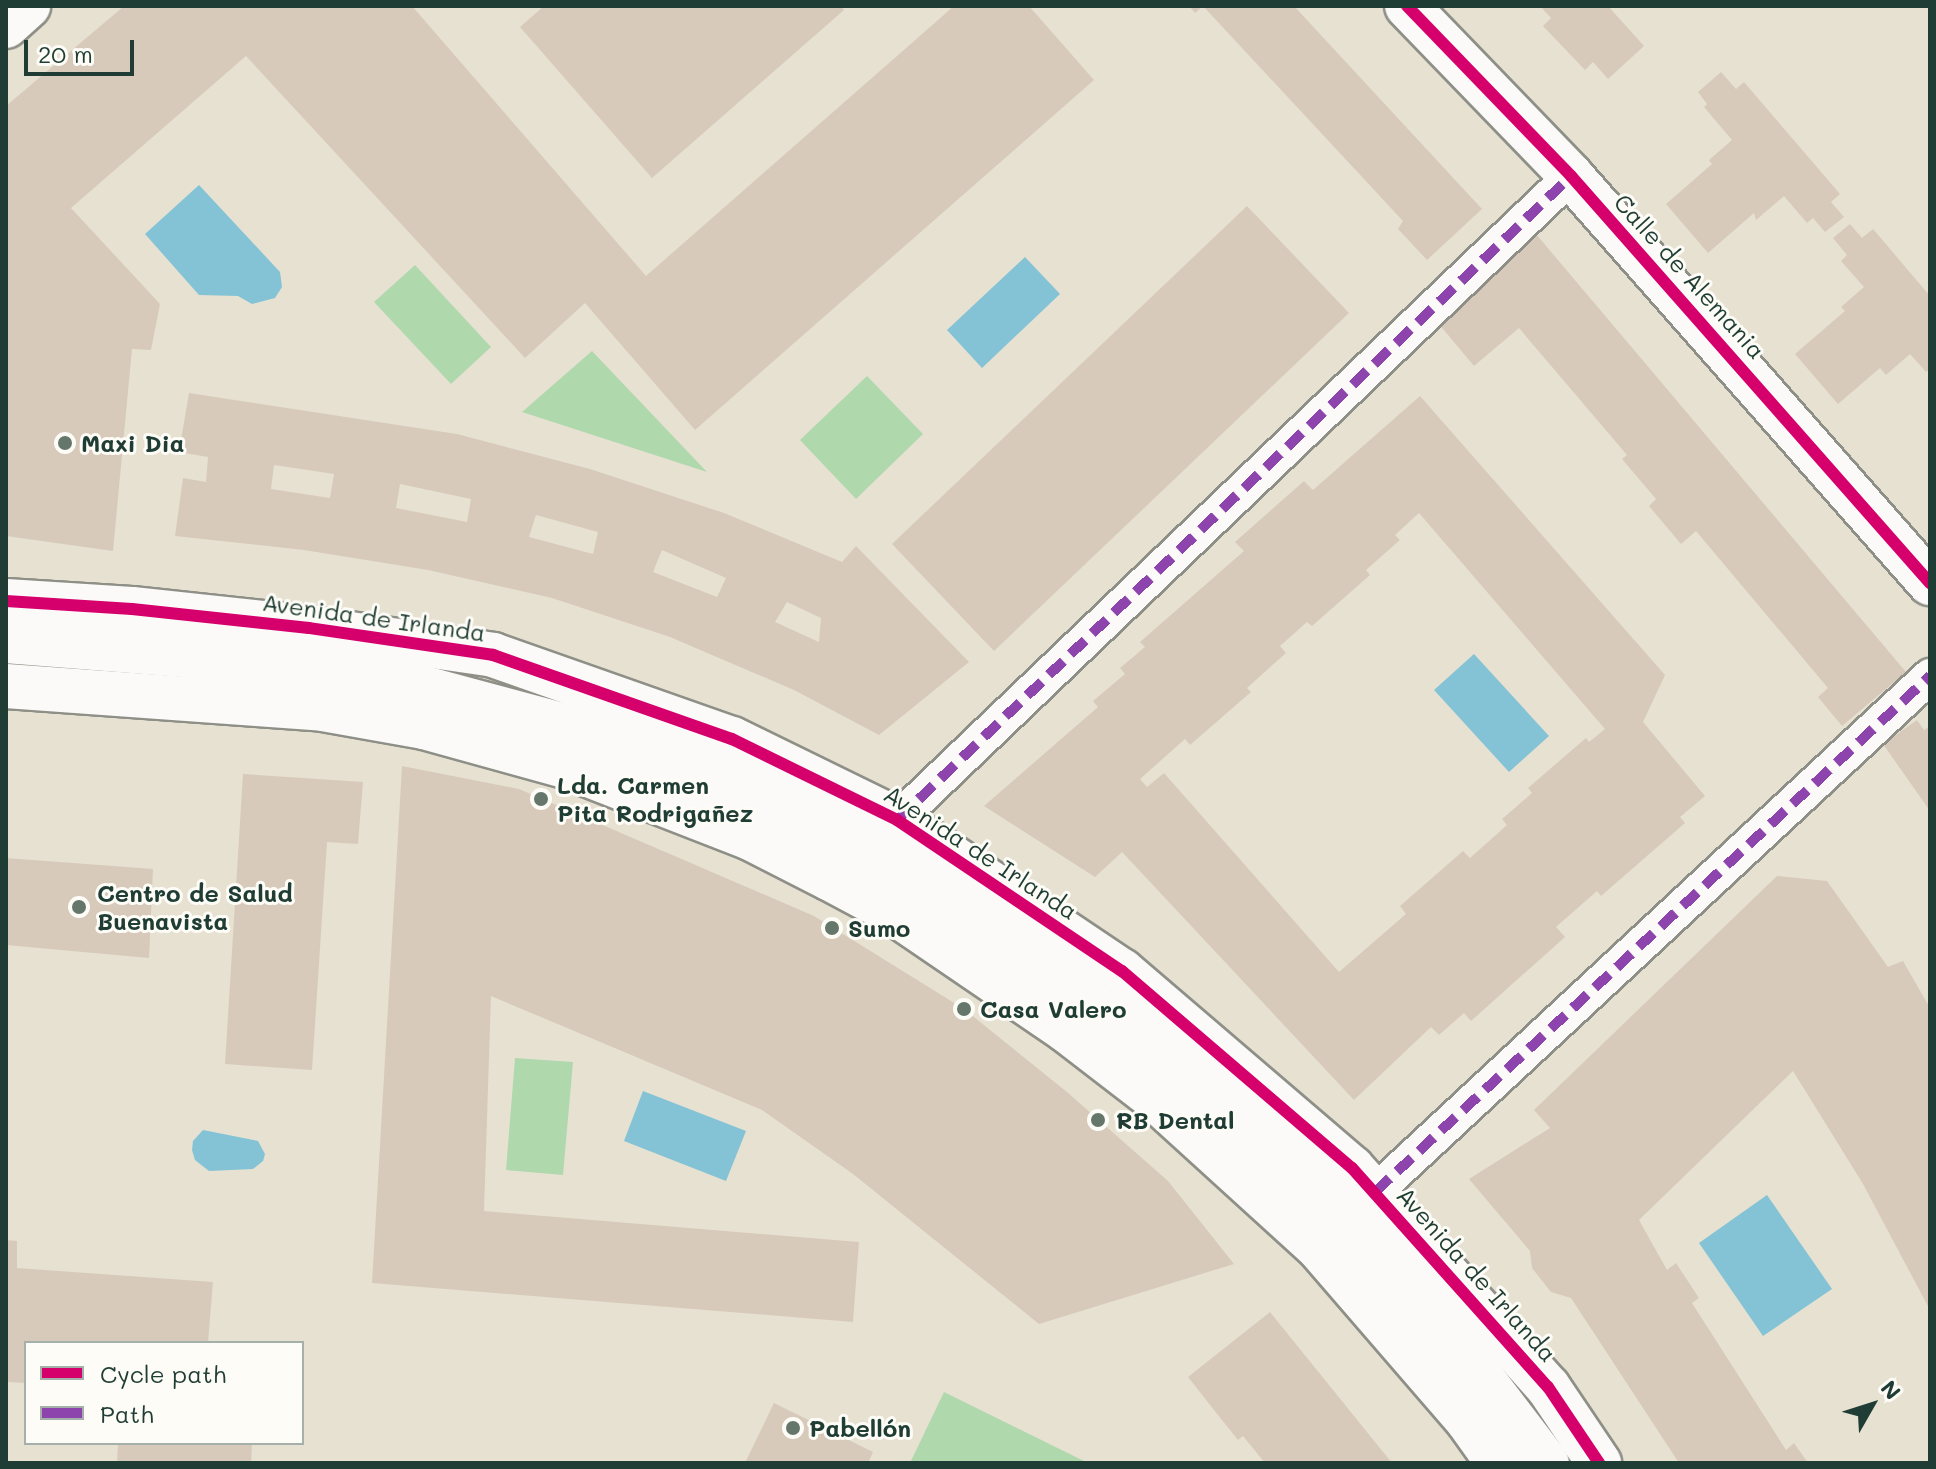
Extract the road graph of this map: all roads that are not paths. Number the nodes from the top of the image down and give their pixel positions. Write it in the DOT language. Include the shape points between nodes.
graph roads {
  1 [pos="28,6"];
  2 [pos="1407,6"];
  3 [pos="6,26"];
  4 [pos="1571,176"];
  5 [pos="1930,583"];
  6 [pos="6,601"];
  7 [pos="130,629"];
  8 [pos="6,641"];
  9 [pos="1930,676"];
  10 [pos="6,686"];
  11 [pos="897,820"];
  12 [pos="1375,1192"];
  13 [pos="1498,1463"];
  14 [pos="1547,1463"];
  15 [pos="1599,1463"];
  1 -- 3 [label="street"];
  2 -- 4 [label="street, Calle de Alemania"];
  4 -- 5 [label="street, Calle de Alemania"];
  4 -- 11 [label="street"];
  6 -- 7 [label="street, Avenida de Irlanda"];
  7 -- 8 [label="street, Avenida de Irlanda"];
  7 -- 11 [label="street, Avenida de Irlanda" via="309,628 493,655 732,739"];
  7 -- 14 [label="street, Avenida de Irlanda" via="250,660 409,684 547,721 689,767 863,847 988,925 1192,1079 1347,1222 1443,1327"];
  9 -- 12 [label="street"];
  10 -- 13 [label="street" via="323,709 424,727 568,767 750,838 829,878 896,914 1066,1030 1165,1107 1318,1247"];
  11 -- 12 [label="street, Avenida de Irlanda" via="1122,971 1313,1132"];
  12 -- 15 [label="street, Avenida de Irlanda" via="1548,1387"];
}
